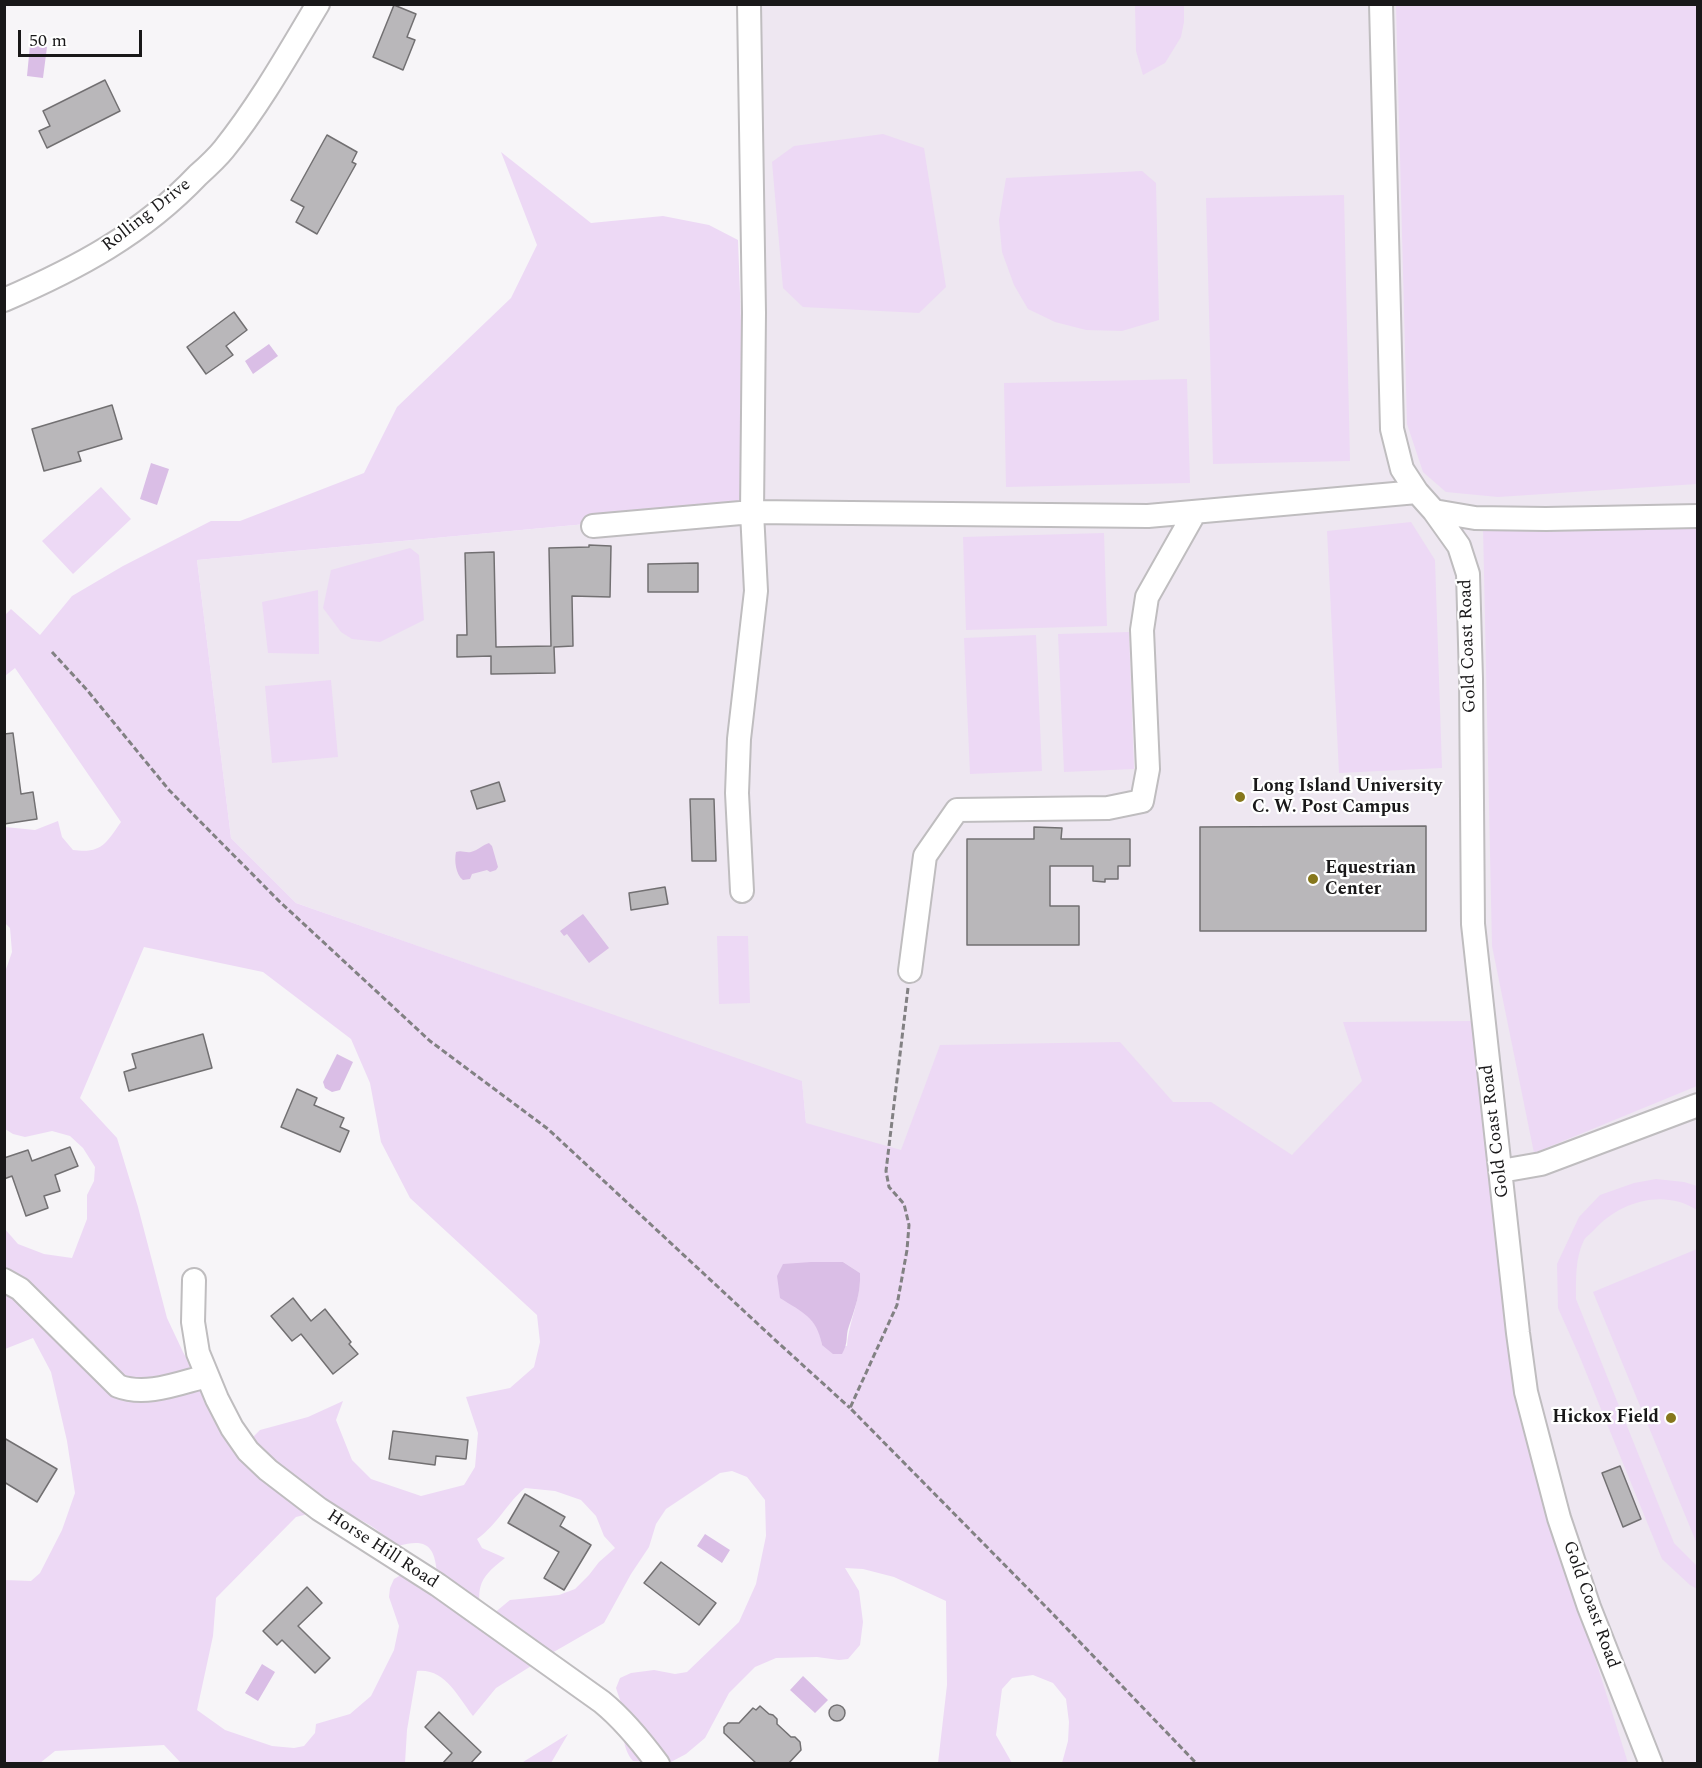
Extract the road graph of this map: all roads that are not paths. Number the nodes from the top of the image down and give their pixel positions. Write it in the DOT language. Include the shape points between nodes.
graph roads {
  1 [pos="318,4"];
  2 [pos="750,4"];
  3 [pos="1381,4"];
  4 [pos="4,300"];
  5 [pos="1417,492"];
  6 [pos="752,512"];
  7 [pos="1195,512"];
  8 [pos="1434,512"];
  9 [pos="1698,516"];
  10 [pos="593,526"];
  11 [pos="742,891"];
  12 [pos="910,971"];
  13 [pos="1698,1105"];
  14 [pos="1501,1171"];
  15 [pos="4,1280"];
  16 [pos="194,1280"];
  17 [pos="207,1376"];
  18 [pos="658,1764"];
  19 [pos="1651,1764"];
  1 -- 4 [label="street, Rolling Drive" via="261,99 222,151 178,196 116,244 77,267"];
  2 -- 6 [label="street"];
  3 -- 5 [label="street, Gold Coast Road" via="1392,429 1402,469"];
  5 -- 7 [label="street"];
  5 -- 8 [label="street, Gold Coast Road"];
  6 -- 7 [label="street" via="1148,516"];
  6 -- 10 [label="street"];
  6 -- 11 [label="street" via="756,591 739,739 737,793"];
  7 -- 12 [label="street" via="1147,597 1142,630 1148,769 1142,801 1108,808 957,810 925,856"];
  8 -- 9 [label="street" via="1474,518"];
  8 -- 14 [label="street, Gold Coast Road" via="1459,546 1468,574 1473,924"];
  13 -- 14 [label="street" via="1541,1164"];
  14 -- 19 [label="street, Gold Coast Road" via="1526,1392 1558,1518 1588,1607"];
  15 -- 17 [label="street" via="20,1289 118,1386 142,1391"];
  16 -- 17 [label="street, Horse Hill Road" via="193,1322"];
  17 -- 18 [label="street, Horse Hill Road" via="232,1428 268,1470 602,1702 638,1737"];
}
